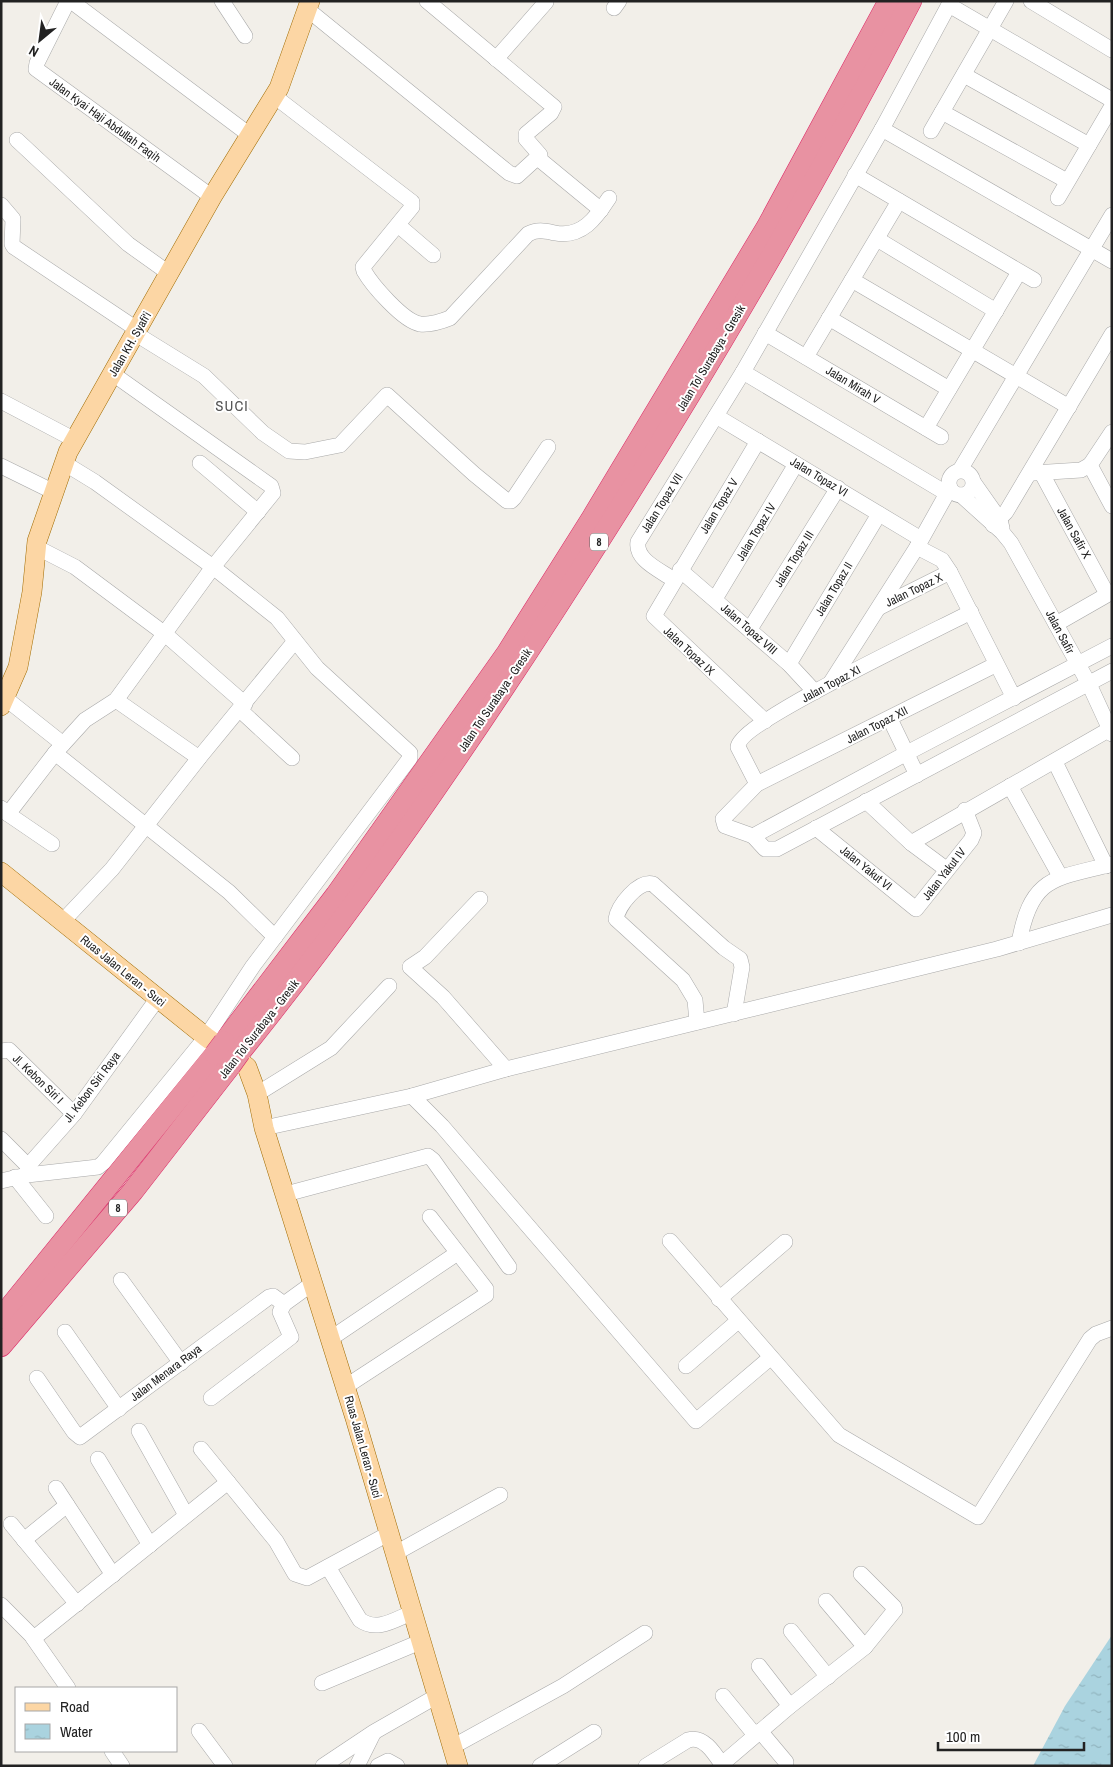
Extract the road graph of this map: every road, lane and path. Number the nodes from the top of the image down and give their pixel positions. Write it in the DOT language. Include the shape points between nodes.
graph roads {
  1 [pos="70,1"];
  2 [pos="222,1"];
  3 [pos="426,1"];
  4 [pos="889,1"];
  5 [pos="911,1"];
  6 [pos="1006,1"];
  7 [pos="1031,1"];
  8 [pos="546,2"];
  9 [pos="950,3"];
  10 [pos="308,4"];
  11 [pos="990,27"];
  12 [pos="245,36"];
  13 [pos="1112,50"];
  14 [pos="496,59"];
  15 [pos="964,75"];
  16 [pos="274,96"];
  17 [pos="1112,100"];
  18 [pos="1112,106"];
  19 [pos="942,112"];
  20 [pos="882,130"];
  21 [pos="931,131"];
  22 [pos="251,136"];
  23 [pos="17,140"];
  24 [pos="1089,145"];
  25 [pos="539,159"];
  26 [pos="855,175"];
  27 [pos="1067,181"];
  28 [pos="212,197"];
  29 [pos="1058,198"];
  30 [pos="900,201"];
  31 [pos="1,205"];
  32 [pos="1112,215"];
  33 [pos="398,225"];
  34 [pos="877,239"];
  35 [pos="1092,249"];
  36 [pos="433,254"];
  37 [pos="1112,261"];
  38 [pos="1019,272"];
  39 [pos="170,274"];
  40 [pos="852,280"];
  41 [pos="1034,280"];
  42 [pos="996,311"];
  43 [pos="829,318"];
  44 [pos="137,332"];
  45 [pos="765,333"];
  46 [pos="1112,334"];
  47 [pos="971,352"];
  48 [pos="806,357"];
  49 [pos="743,372"];
  50 [pos="112,374"];
  51 [pos="1017,377"];
  52 [pos="949,390"];
  53 [pos="1,401"];
  54 [pos="1069,407"];
  55 [pos="716,416"];
  56 [pos="926,428"];
  57 [pos="1112,432"];
  58 [pos="941,437"];
  59 [pos="74,440"];
  60 [pos="758,441"];
  61 [pos="548,446"];
  62 [pos="64,462"];
  63 [pos="200,463"];
  64 [pos="796,464"];
  65 [pos="1,466"];
  66 [pos="1090,466"];
  67 [pos="960,470"];
  68 [pos="1035,473"];
  69 [pos="974,483"];
  70 [pos="838,488"];
  71 [pos="54,492"];
  72 [pos="952,492"];
  73 [pos="1112,506"];
  74 [pos="258,512"];
  75 [pos="879,514"];
  76 [pos="999,526"];
  77 [pos="919,543"];
  78 [pos="36,547"];
  79 [pos="213,568"];
  80 [pos="950,572"];
  81 [pos="677,575"];
  82 [pos="1110,593"];
  83 [pos="716,599"];
  84 [pos="878,608"];
  85 [pos="971,612"];
  86 [pos="1056,624"];
  87 [pos="750,629"];
  88 [pos="165,634"];
  89 [pos="295,641"];
  90 [pos="1112,646"];
  91 [pos="789,664"];
  92 [pos="1077,664"];
  93 [pos="995,665"];
  94 [pos="1112,671"];
  95 [pos="831,682"];
  96 [pos="1089,684"];
  97 [pos="814,692"];
  98 [pos="1014,698"];
  99 [pos="116,700"];
  100 [pos="3,702"];
  101 [pos="243,707"];
  102 [pos="890,719"];
  103 [pos="766,721"];
  104 [pos="1111,731"];
  105 [pos="59,748"];
  106 [pos="907,753"];
  107 [pos="198,758"];
  108 [pos="292,758"];
  109 [pos="1054,762"];
  110 [pos="917,775"];
  111 [pos="757,784"];
  112 [pos="1010,786"];
  113 [pos="866,801"];
  114 [pos="965,810"];
  115 [pos="5,811"];
  116 [pos="146,826"];
  117 [pos="816,828"];
  118 [pos="753,836"];
  119 [pos="911,843"];
  120 [pos="52,844"];
  121 [pos="1109,865"];
  122 [pos="946,868"];
  123 [pos="1,872"];
  124 [pos="1060,876"];
  125 [pos="480,900"];
  126 [pos="916,908"];
  127 [pos="1112,915"];
  128 [pos="62,922"];
  129 [pos="275,937"];
  130 [pos="1020,943"];
  131 [pos="389,986"];
  132 [pos="158,998"];
  133 [pos="734,1014"];
  134 [pos="697,1022"];
  135 [pos="1,1051"];
  136 [pos="227,1053"];
  137 [pos="506,1069"];
  138 [pos="257,1094"];
  139 [pos="412,1096"];
  140 [pos="74,1114"];
  141 [pos="264,1128"];
  142 [pos="1,1139"];
  143 [pos="13,1177"];
  144 [pos="286,1194"];
  145 [pos="46,1216"];
  146 [pos="430,1217"];
  147 [pos="670,1241"];
  148 [pos="785,1242"];
  149 [pos="456,1254"];
  150 [pos="509,1267"];
  151 [pos="121,1280"];
  152 [pos="312,1283"];
  153 [pos="719,1298"];
  154 [pos="284,1304"];
  155 [pos="1,1318"];
  156 [pos="738,1321"];
  157 [pos="1112,1328"];
  158 [pos="65,1332"];
  159 [pos="330,1339"];
  160 [pos="1,1346"];
  161 [pos="770,1358"];
  162 [pos="181,1363"];
  163 [pos="686,1366"];
  164 [pos="37,1378"];
  165 [pos="345,1387"];
  166 [pos="211,1398"];
  167 [pos="119,1409"];
  168 [pos="139,1431"];
  169 [pos="201,1450"];
  170 [pos="98,1459"];
  171 [pos="228,1482"];
  172 [pos="56,1488"];
  173 [pos="500,1495"];
  174 [pos="67,1505"];
  175 [pos="186,1515"];
  176 [pos="11,1524"];
  177 [pos="388,1534"];
  178 [pos="24,1540"];
  179 [pos="150,1545"];
  180 [pos="394,1554"];
  181 [pos="328,1567"];
  182 [pos="861,1574"];
  183 [pos="113,1575"];
  184 [pos="826,1602"];
  185 [pos="77,1604"];
  186 [pos="1,1605"];
  187 [pos="412,1613"];
  188 [pos="791,1631"];
  189 [pos="645,1633"];
  190 [pos="33,1638"];
  191 [pos="420,1642"];
  192 [pos="865,1648"];
  193 [pos="759,1666"];
  194 [pos="828,1677"];
  195 [pos="322,1683"];
  196 [pos="67,1687"];
  197 [pos="437,1696"];
  198 [pos="724,1696"];
  199 [pos="790,1706"];
  200 [pos="199,1731"];
  201 [pos="594,1732"];
  202 [pos="758,1733"];
  203 [pos="452,1747"];
  204 [pos="113,1752"];
  205 [pos="356,1758"];
  206 [pos="786,1762"];
  207 [pos="722,1765"];
  208 [pos="122,1766"];
  209 [pos="225,1766"];
  210 [pos="323,1766"];
  211 [pos="378,1766"];
  212 [pos="398,1766"];
  213 [pos="458,1766"];
  214 [pos="540,1766"];
  215 [pos="646,1766"];
  1 -- 22 [label="street"];
  1 -- 28 [label="street, Jalan Kyai Haji Abdullah Faqih" via="36,69"];
  2 -- 12 [label="street"];
  3 -- 14 [label="street"];
  4 -- 136 [label="highway, Jalan Tol Surabaya - Gresik / 8" via="767,227 592,518 512,644"];
  5 -- 136 [label="highway, Jalan Tol Surabaya - Gresik / 8" via="783,236 595,548 427,801 306,969"];
  6 -- 11 [label="street"];
  7 -- 13 [label="street"];
  8 -- 14 [label="street"];
  9 -- 11 [label="street"];
  9 -- 20 [label="street"];
  10 -- 16 [label="main road, Jalan KH. Syafi'i" via="298,40"];
  10 -- 25 [label="street" via="509,173 517,176"];
  11 -- 15 [label="street"];
  11 -- 17 [label="street"];
  14 -- 25 [label="street" via="554,107 525,135 540,152"];
  15 -- 19 [label="street"];
  15 -- 24 [label="street"];
  16 -- 22 [label="main road, Jalan KH. Syafi'i"];
  16 -- 33 [label="street" via="411,201 412,207"];
  18 -- 24 [label="street"];
  19 -- 21 [label="street"];
  19 -- 27 [label="street"];
  20 -- 26 [label="street"];
  20 -- 35 [label="street"];
  22 -- 28 [label="main road, Jalan KH. Syafi'i"];
  23 -- 39 [label="street" via="128,244"];
  24 -- 27 [label="street"];
  25 -- 33 [label="street" via="605,204 580,231 567,235 542,230 528,234 450,318 434,324 414,322 378,293 364,271 366,262"];
  26 -- 30 [label="street"];
  26 -- 45 [label="street"];
  27 -- 29 [label="street"];
  28 -- 39 [label="main road, Jalan KH. Syafi'i"];
  30 -- 34 [label="street"];
  30 -- 38 [label="street"];
  31 -- 44 [label="street" via="12,219 14,247"];
  32 -- 35 [label="street"];
  33 -- 36 [label="street"];
  34 -- 40 [label="street"];
  34 -- 42 [label="street"];
  35 -- 37 [label="street"];
  35 -- 51 [label="street"];
  38 -- 41 [label="street"];
  38 -- 42 [label="street"];
  39 -- 44 [label="main road, Jalan KH. Syafi'i"];
  40 -- 43 [label="street"];
  40 -- 47 [label="street"];
  42 -- 47 [label="street"];
  43 -- 48 [label="street"];
  43 -- 52 [label="street"];
  44 -- 50 [label="main road, Jalan KH. Syafi'i"];
  44 -- 61 [label="street" via="204,376 263,433 289,451 305,452 340,445 387,395 474,474 511,501"];
  45 -- 48 [label="street, Jalan Mirah V"];
  45 -- 49 [label="street"];
  46 -- 54 [label="street"];
  47 -- 51 [label="street"];
  47 -- 52 [label="street"];
  48 -- 56 [label="street, Jalan Mirah V"];
  49 -- 55 [label="street"];
  49 -- 72 [label="street, Jalan Safir"];
  50 -- 59 [label="main road, Jalan KH. Syafi'i"];
  50 -- 74 [label="street" via="272,486 273,493"];
  51 -- 54 [label="street"];
  51 -- 67 [label="street"];
  52 -- 56 [label="street"];
  53 -- 59 [label="street"];
  54 -- 68 [label="street"];
  55 -- 60 [label="street, Jalan Topaz VI"];
  55 -- 81 [label="street, Jalan Topaz VII" via="638,542 639,556"];
  56 -- 58 [label="street, Jalan Mirah V"];
  57 -- 66 [label="street"];
  59 -- 62 [label="main road, Jalan KH. Syafi'i"];
  60 -- 64 [label="street, Jalan Topaz VI"];
  60 -- 81 [label="street, Jalan Topaz V"];
  62 -- 71 [label="main road, Jalan KH. Syafi'i"];
  62 -- 79 [label="street"];
  63 -- 74 [label="street"];
  64 -- 70 [label="street, Jalan Topaz VI"];
  64 -- 83 [label="street, Jalan Topaz IV"];
  65 -- 71 [label="street"];
  66 -- 68 [label="street" via="1081,470"];
  66 -- 73 [label="street"];
  67 -- 69 [label="street" via="971,475"];
  67 -- 72 [label="street" via="950,477"];
  68 -- 76 [label="street"];
  68 -- 82 [label="street, Jalan Safir X"];
  69 -- 72 [label="street" via="970,492"];
  69 -- 76 [label="street, Jalan Safir"];
  70 -- 75 [label="street, Jalan Topaz VI"];
  70 -- 87 [label="street, Jalan Topaz III"];
  71 -- 78 [label="main road, Jalan KH. Syafi'i"];
  72 -- 76 [label="street, Jalan Safir"];
  72 -- 77 [label="street"];
  74 -- 79 [label="street"];
  75 -- 77 [label="street, Jalan Topaz VI"];
  75 -- 91 [label="street, Jalan Topaz II"];
  76 -- 86 [label="street, Jalan Safir"];
  77 -- 80 [label="street, Jalan Topaz VI" via="942,560"];
  77 -- 84 [label="street"];
  78 -- 88 [label="street" via="75,567"];
  78 -- 100 [label="main road, Jalan KH. Syafi'i" via="32,592 18,667"];
  79 -- 88 [label="street"];
  79 -- 89 [label="street" via="276,618"];
  80 -- 84 [label="street, Jalan Topaz X"];
  80 -- 85 [label="street, Jalan Topaz VI"];
  81 -- 83 [label="street, Jalan Topaz VIII"];
  81 -- 103 [label="street, Jalan Topaz IX" via="654,612 656,620"];
  82 -- 86 [label="street"];
  83 -- 87 [label="street, Jalan Topaz VIII"];
  84 -- 95 [label="street"];
  85 -- 93 [label="street, Jalan Topaz VI"];
  85 -- 95 [label="street, Jalan Topaz XI"];
  86 -- 92 [label="street, Jalan Safir"];
  87 -- 91 [label="street, Jalan Topaz VIII"];
  88 -- 99 [label="street"];
  88 -- 101 [label="street"];
  89 -- 101 [label="street"];
  89 -- 129 [label="street" via="317,668 410,753 410,758"];
  90 -- 92 [label="street"];
  91 -- 97 [label="street, Jalan Topaz VIII"];
  92 -- 96 [label="street, Jalan Safir"];
  92 -- 98 [label="street"];
  93 -- 98 [label="street, Jalan Topaz VI"];
  93 -- 102 [label="street, Jalan Topaz XII"];
  94 -- 96 [label="street"];
  95 -- 97 [label="street, Jalan Topaz XI"];
  96 -- 104 [label="street, Jalan Safir"];
  96 -- 110 [label="street"];
  97 -- 103 [label="street, Jalan Topaz XI"];
  98 -- 106 [label="street"];
  99 -- 105 [label="street" via="85,720"];
  99 -- 107 [label="street"];
  100 -- 105 [label="street"];
  101 -- 107 [label="street"];
  101 -- 108 [label="street"];
  102 -- 106 [label="street"];
  102 -- 111 [label="street, Jalan Topaz XII"];
  103 -- 111 [label="street, Jalan Topaz XI" via="738,745"];
  104 -- 109 [label="street"];
  105 -- 115 [label="street"];
  105 -- 116 [label="street"];
  106 -- 110 [label="street"];
  106 -- 118 [label="street"];
  107 -- 116 [label="street"];
  109 -- 112 [label="street"];
  109 -- 121 [label="street"];
  110 -- 113 [label="street"];
  111 -- 118 [label="street, Jalan Topaz XII" via="723,819 725,826"];
  112 -- 114 [label="street"];
  112 -- 124 [label="street"];
  113 -- 117 [label="street"];
  113 -- 119 [label="street"];
  114 -- 119 [label="street"];
  114 -- 122 [label="street, Jalan Yakut IV" via="974,833"];
  115 -- 120 [label="street"];
  116 -- 128 [label="street" via="112,869"];
  116 -- 129 [label="street" via="230,892"];
  117 -- 118 [label="street" via="772,851 765,849"];
  117 -- 126 [label="street, Jalan Yakut VI"];
  119 -- 122 [label="street"];
  121 -- 124 [label="street"];
  122 -- 126 [label="street, Jalan Yakut IV"];
  123 -- 128 [label="main road, Ruas Jalan Leran - Suci"];
  124 -- 130 [label="street" via="1044,886 1034,899 1025,916"];
  125 -- 137 [label="street" via="425,957 410,968 443,997"];
  127 -- 130 [label="street"];
  128 -- 132 [label="main road, Ruas Jalan Leran - Suci"];
  129 -- 136 [label="street" via="253,966"];
  130 -- 133 [label="street"];
  131 -- 138 [label="street" via="331,1048"];
  132 -- 136 [label="main road, Ruas Jalan Leran - Suci"];
  132 -- 140 [label="street, Jl. Kebon Siri Raya"];
  133 -- 134 [label="street"];
  133 -- 134 [label="street" via="742,967 740,959 653,884 646,883 634,891 616,919 683,980 695,1000"];
  134 -- 137 [label="street"];
  135 -- 140 [label="street, Jl. Kebon Siri I" via="9,1050"];
  136 -- 138 [label="main road, Ruas Jalan Leran - Suci"];
  136 -- 143 [label="street" via="98,1167"];
  136 -- 155 [label="highway, Jalan Tol Surabaya - Gresik / 8"];
  136 -- 160 [label="highway, Jalan Tol Surabaya - Gresik / 8" via="132,1191"];
  137 -- 139 [label="street"];
  138 -- 141 [label="main road, Ruas Jalan Leran - Suci"];
  139 -- 141 [label="street"];
  139 -- 161 [label="street" via="442,1126 696,1421"];
  140 -- 143 [label="street, Jl. Kebon Siri Raya"];
  141 -- 144 [label="main road, Ruas Jalan Leran - Suci"];
  142 -- 143 [label="street"];
  143 -- 145 [label="street"];
  144 -- 150 [label="street" via="428,1156"];
  144 -- 152 [label="main road, Ruas Jalan Leran - Suci"];
  146 -- 149 [label="street"];
  147 -- 153 [label="street"];
  148 -- 153 [label="street"];
  149 -- 159 [label="street"];
  149 -- 165 [label="street" via="486,1289 485,1297"];
  151 -- 162 [label="street"];
  152 -- 154 [label="street"];
  152 -- 159 [label="main road, Ruas Jalan Leran - Suci"];
  153 -- 156 [label="street"];
  154 -- 162 [label="street, Jalan Menara Raya" via="273,1296 269,1297"];
  154 -- 166 [label="street" via="280,1312 291,1337"];
  156 -- 161 [label="street"];
  156 -- 163 [label="street"];
  157 -- 161 [label="street" via="1090,1339 978,1517 839,1435"];
  158 -- 167 [label="street"];
  159 -- 165 [label="main road, Ruas Jalan Leran - Suci"];
  162 -- 167 [label="street, Jalan Menara Raya"];
  164 -- 167 [label="street, Jalan Menara Raya" via="78,1436"];
  165 -- 177 [label="main road, Ruas Jalan Leran - Suci"];
  168 -- 175 [label="street"];
  169 -- 171 [label="street"];
  170 -- 179 [label="street"];
  171 -- 175 [label="street"];
  171 -- 181 [label="street" via="276,1541 295,1574 307,1578"];
  172 -- 174 [label="street"];
  173 -- 180 [label="street"];
  174 -- 178 [label="street"];
  174 -- 183 [label="street"];
  175 -- 179 [label="street"];
  176 -- 178 [label="street"];
  177 -- 180 [label="main road, Ruas Jalan Leran - Suci"];
  177 -- 181 [label="street"];
  178 -- 185 [label="street"];
  179 -- 183 [label="street"];
  180 -- 187 [label="main road, Ruas Jalan Leran - Suci"];
  181 -- 187 [label="street" via="364,1623 380,1626"];
  182 -- 192 [label="street" via="895,1609"];
  183 -- 185 [label="street"];
  184 -- 192 [label="street"];
  185 -- 190 [label="street"];
  186 -- 190 [label="street"];
  187 -- 191 [label="main road, Ruas Jalan Leran - Suci"];
  188 -- 194 [label="street"];
  189 -- 203 [label="street" via="563,1686"];
  190 -- 196 [label="street"];
  191 -- 195 [label="street"];
  191 -- 197 [label="main road, Ruas Jalan Leran - Suci"];
  192 -- 194 [label="street"];
  193 -- 199 [label="street"];
  194 -- 199 [label="street"];
  197 -- 203 [label="main road, Ruas Jalan Leran - Suci"];
  197 -- 205 [label="street" via="374,1732"];
  198 -- 202 [label="street"];
  199 -- 202 [label="street"];
  200 -- 209 [label="street"];
  201 -- 214 [label="street"];
  202 -- 206 [label="street"];
  202 -- 207 [label="street"];
  203 -- 213 [label="main road, Ruas Jalan Leran - Suci"];
  204 -- 208 [label="street"];
  205 -- 210 [label="street"];
  207 -- 215 [label="street" via="702,1740 695,1738"];
  211 -- 212 [label="street" via="388,1761"];
}
